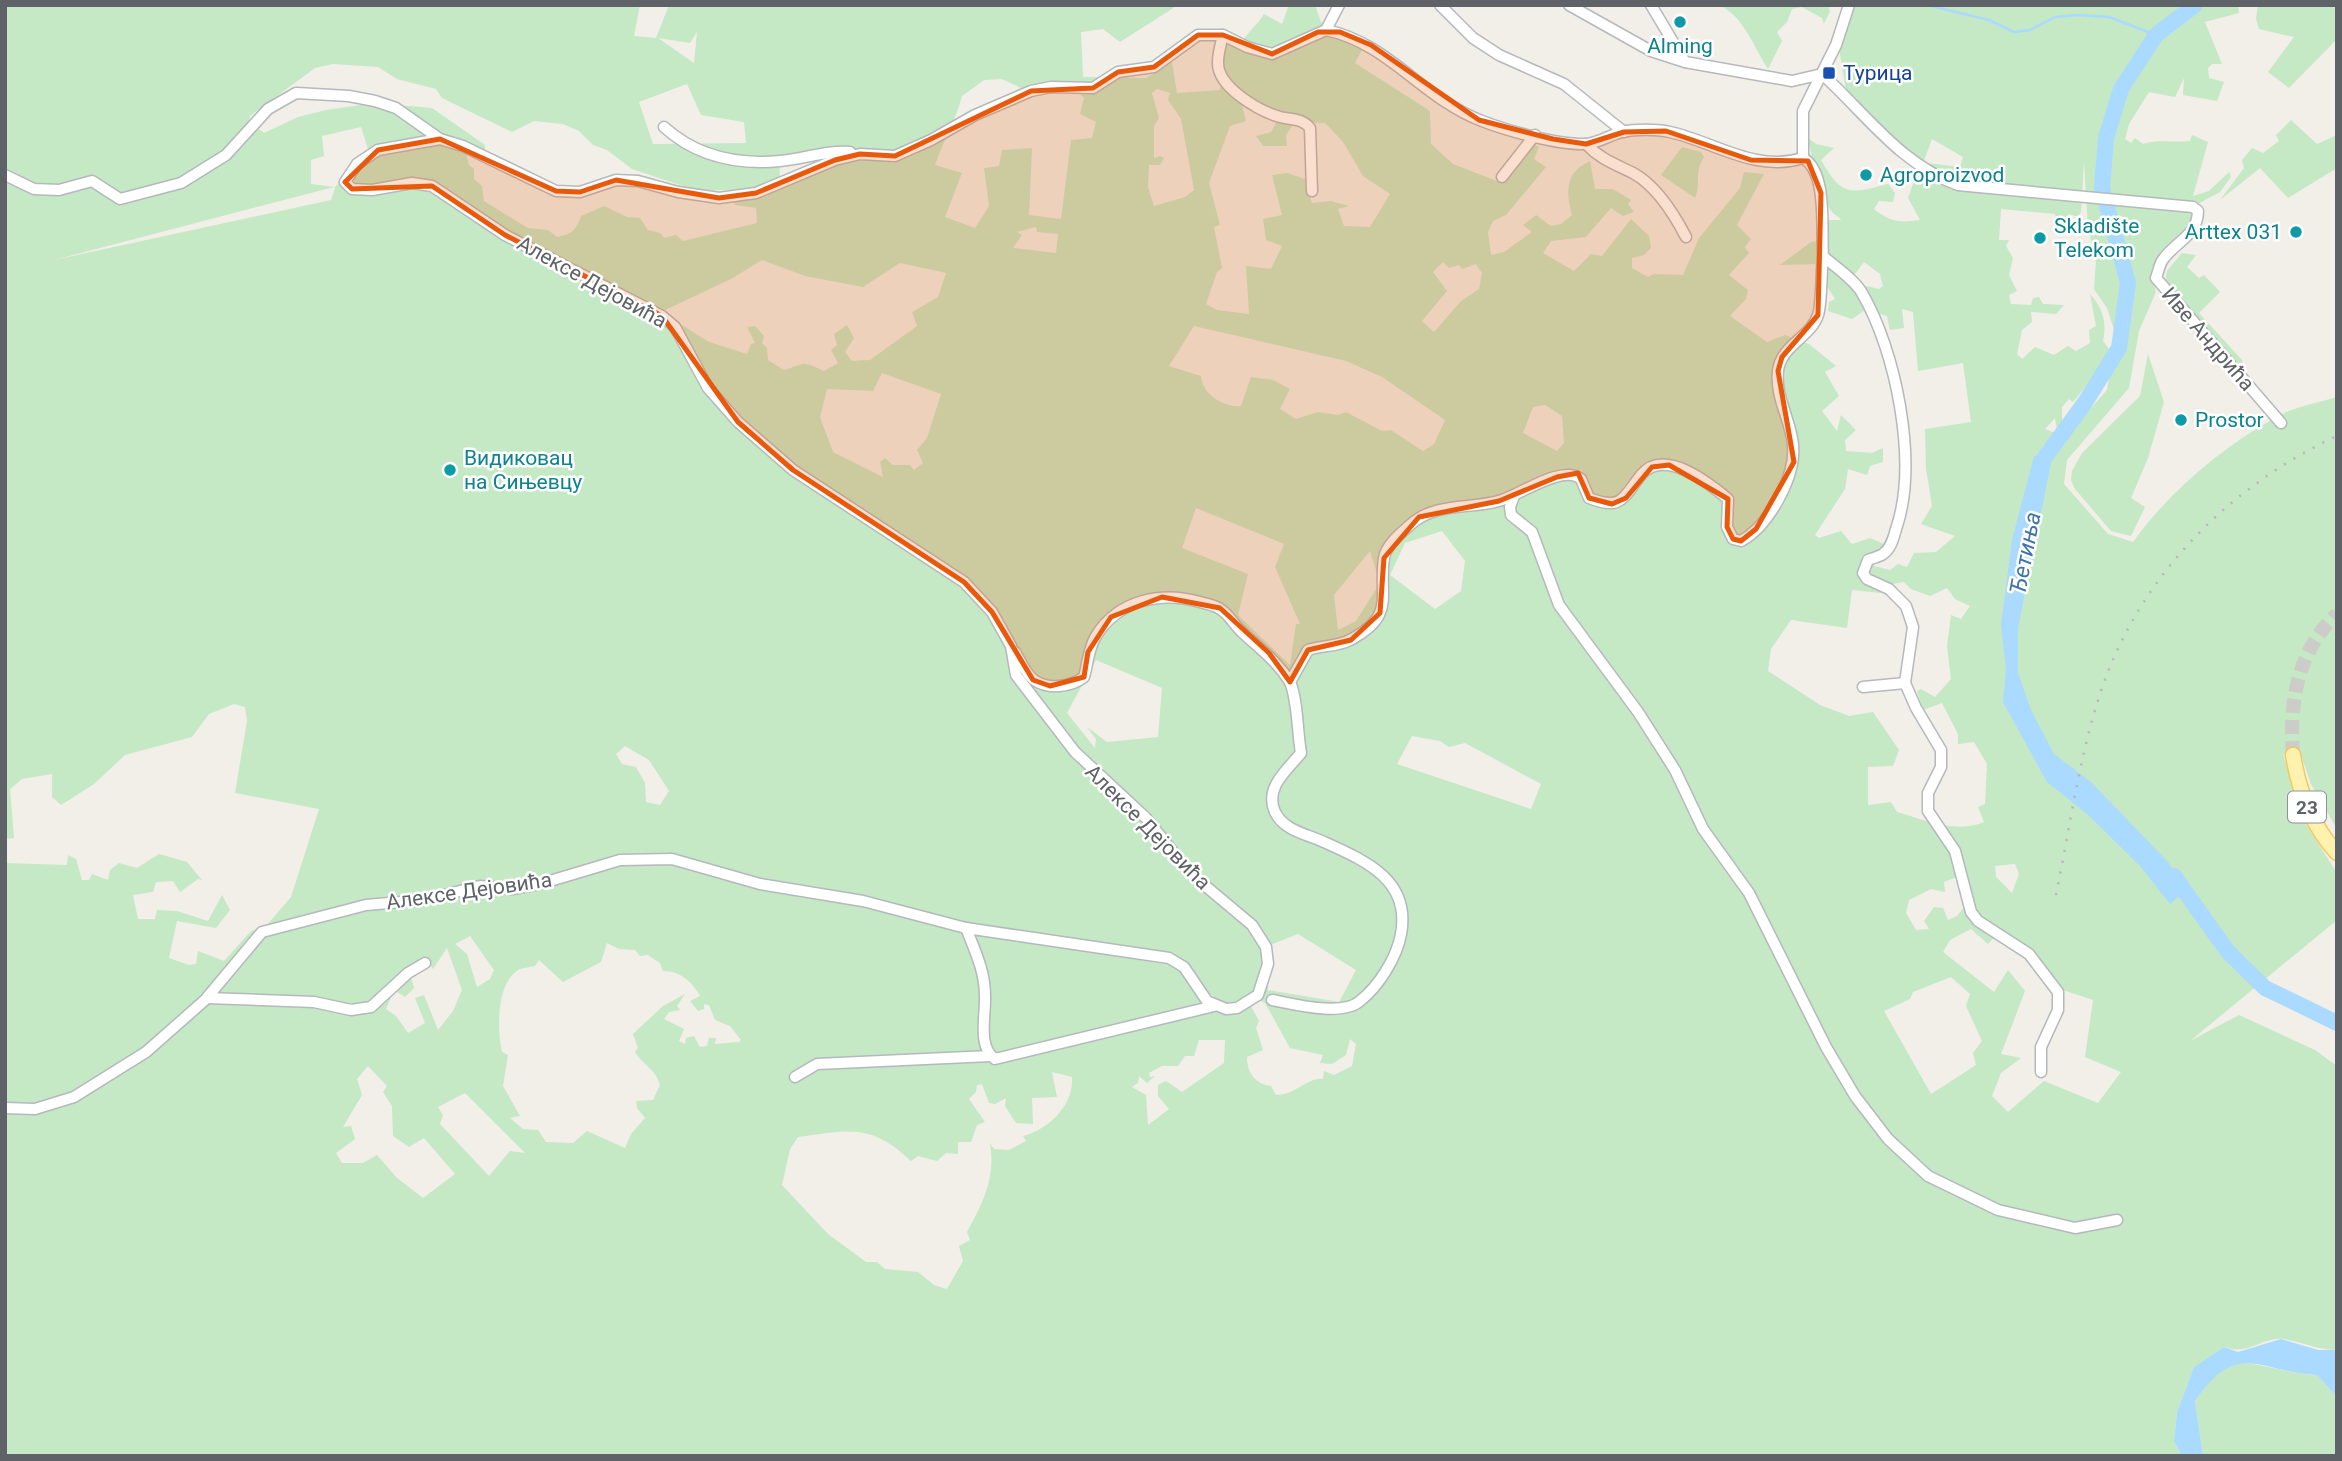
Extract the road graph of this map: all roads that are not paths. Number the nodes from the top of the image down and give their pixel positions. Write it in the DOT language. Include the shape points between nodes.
graph roads {
  1 [pos="1339,5"];
  2 [pos="1440,5"];
  3 [pos="1569,5"];
  4 [pos="1651,5"];
  5 [pos="1849,5"];
  6 [pos="1326,30"];
  7 [pos="1223,35"];
  8 [pos="1685,62"];
  9 [pos="1822,74"];
  10 [pos="664,127"];
  11 [pos="1624,132"];
  12 [pos="1535,135"];
  13 [pos="440,139"];
  14 [pos="1586,144"];
  15 [pos="860,153"];
  16 [pos="1803,158"];
  17 [pos="5,175"];
  18 [pos="1502,177"];
  19 [pos="1312,191"];
  20 [pos="1686,237"];
  21 [pos="1823,256"];
  22 [pos="2281,423"];
  23 [pos="1514,496"];
  24 [pos="1011,646"];
  25 [pos="1290,682"];
  26 [pos="1905,683"];
  27 [pos="1863,687"];
  28 [pos="2293,755"];
  29 [pos="2337,853"];
  30 [pos="966,928"];
  31 [pos="425,962"];
  32 [pos="207,998"];
  33 [pos="1272,1000"];
  34 [pos="1214,1006"];
  35 [pos="990,1056"];
  36 [pos="2040,1072"];
  37 [pos="796,1077"];
  38 [pos="5,1108"];
  39 [pos="2117,1220"];
  1 -- 6 [label="street"];
  2 -- 11 [label="street" via="1473,38 1564,84"];
  3 -- 8 [label="street" via="1651,51"];
  4 -- 8 [label="street"];
  5 -- 9 [label="street"];
  6 -- 7 [label="street" via="1272,54"];
  6 -- 12 [label="street" via="1371,46 1429,91 1479,120"];
  7 -- 15 [label="street" via="1198,35 1154,67 1118,72 1093,88 1031,91 895,156"];
  7 -- 19 [label="street" via="1217,64 1226,83 1255,107 1305,122 1310,128"];
  8 -- 9 [label="street" via="1792,81"];
  9 -- 16 [label="street" via="1803,111"];
  9 -- 22 [label="street, Иве Андрића" via="1893,146 1936,177 1958,185 2193,207 2198,211 2193,227 2183,243 2162,260 2156,278"];
  10 -- 15 [label="street" via="689,147 720,158 778,161 838,151"];
  11 -- 14 [label="street"];
  11 -- 16 [label="street" via="1667,131 1751,160"];
  12 -- 14 [label="street"];
  12 -- 18 [label="street"];
  13 -- 15 [label="street, Алексе Дејовића" via="556,191 580,192 616,180 719,198 756,193"];
  13 -- 17 [label="street" via="385,104 302,92 268,109 226,155 181,183 120,200 92,181 59,190 34,188"];
  13 -- 24 [label="street, Алексе Дејовића" via="379,150 357,164 345,182 352,189 372,190 412,183 432,186 505,235 662,316 675,327 708,388 737,422 793,470 964,582 992,612"];
  14 -- 20 [label="street" via="1647,184"];
  16 -- 21 [label="street" via="1813,167 1821,193"];
  21 -- 23 [label="street" via="1818,315 1782,357 1778,371 1780,404 1793,442 1794,462 1772,508 1747,538 1741,541 1729,534 1728,499 1669,465 1652,467 1626,498 1612,504 1589,498 1581,479 1569,475 1535,484"];
  21 -- 26 [label="street" via="1860,290 1876,322 1900,400 1906,485 1900,515 1890,545 1884,554 1868,560 1863,573 1906,606 1913,627"];
  23 -- 25 [label="street" via="1419,517 1384,558 1385,595 1380,613 1351,640 1308,650"];
  23 -- 39 [label="street" via="1511,515 1532,532 1559,605 1625,692 1675,769 1703,829 1749,893 1832,1057 1888,1139 1928,1176 1998,1210 2075,1228"];
  24 -- 25 [label="street" via="1033,680 1050,686 1076,683 1083,677 1096,636 1111,617 1139,602 1162,597 1190,600 1220,608 1269,653"];
  24 -- 34 [label="street, Алексе Дејовића" via="1016,674 1076,752 1146,818 1190,873 1252,925 1266,947 1268,964 1258,995 1237,1008"];
  25 -- 33 [label="street" via="1301,753 1271,794 1276,813 1295,832 1362,862 1395,885 1404,916 1398,947 1360,1002 1347,1009"];
  26 -- 27 [label="street"];
  26 -- 36 [label="street" via="1941,750 1941,767 1928,793 1928,811 1955,851 1971,912 2029,954 2058,992 2058,1010 2041,1047"];
  28 -- 29 [label="main road, 23" via="2304,802"];
  30 -- 32 [label="street, Алексе Дејовића" via="863,901 760,884 686,862 620,860 540,884 512,889 480,886 280,925 251,942"];
  30 -- 34 [label="street, Алексе Дејовића" via="1169,958 1184,967"];
  30 -- 35 [label="street" via="981,965"];
  31 -- 32 [label="street" via="371,1007 351,1010 314,1002"];
  32 -- 38 [label="street, Алексе Дејовића" via="146,1052 74,1097 35,1109"];
  34 -- 35 [label="street" via="1006,1057"];
  35 -- 37 [label="street" via="817,1064"];
}
